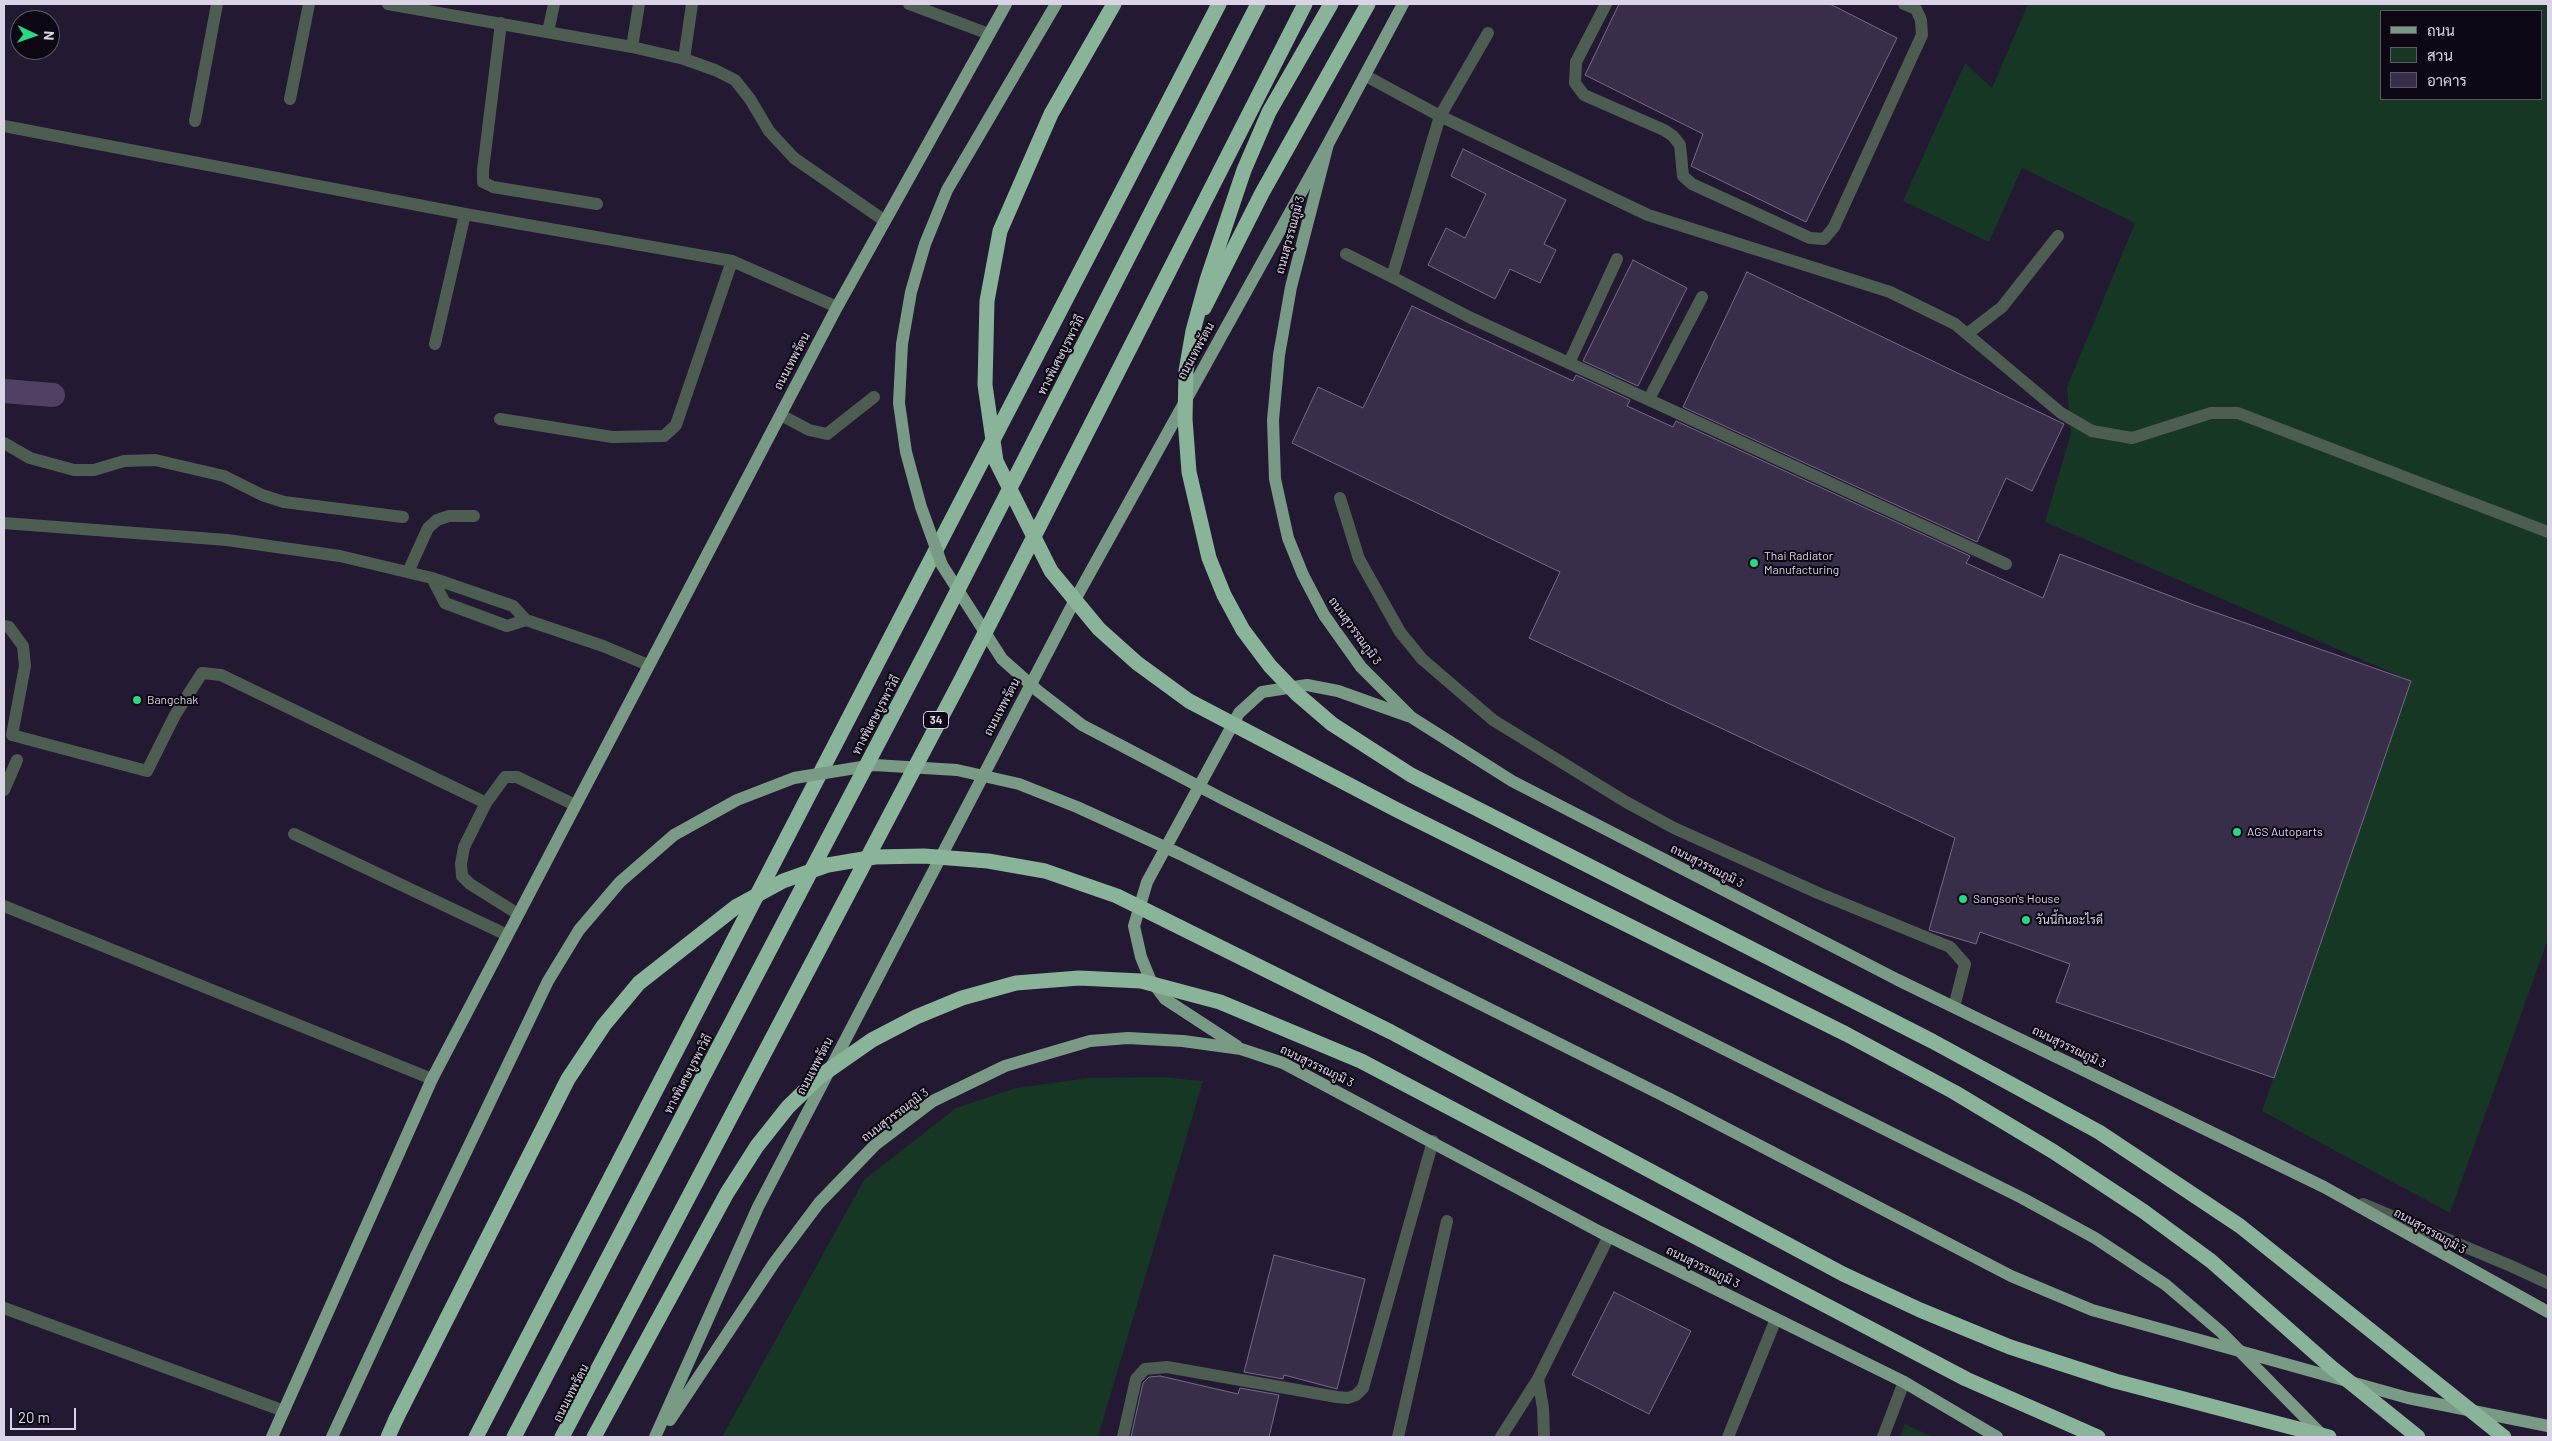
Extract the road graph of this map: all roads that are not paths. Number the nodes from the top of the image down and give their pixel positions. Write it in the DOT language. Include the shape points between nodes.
graph roads {
  1 [pos="217,4"];
  2 [pos="309,4"];
  3 [pos="388,4"];
  4 [pos="554,4"];
  5 [pos="639,4"];
  6 [pos="692,4"];
  7 [pos="909,4"];
  8 [pos="1006,4"];
  9 [pos="1056,4"];
  10 [pos="1114,4"];
  11 [pos="1219,4"];
  12 [pos="1258,4"];
  13 [pos="1307,4"];
  14 [pos="1331,4"];
  15 [pos="1368,4"];
  16 [pos="1403,4"];
  17 [pos="1606,4"];
  18 [pos="1904,4"];
  19 [pos="501,23"];
  20 [pos="548,32"];
  21 [pos="1488,33"];
  22 [pos="989,34"];
  23 [pos="632,47"];
  24 [pos="684,59"];
  25 [pos="1366,76"];
  26 [pos="290,99"];
  27 [pos="1440,116"];
  28 [pos="195,121"];
  29 [pos="4,126"];
  30 [pos="1328,144"];
  31 [pos="597,204"];
  32 [pos="465,214"];
  33 [pos="885,221"];
  34 [pos="2058,236"];
  35 [pos="1346,254"];
  36 [pos="1617,259"];
  37 [pos="732,262"];
  38 [pos="1392,277"];
  39 [pos="1702,297"];
  40 [pos="837,308"];
  41 [pos="1193,331"];
  42 [pos="1967,334"];
  43 [pos="435,344"];
  44 [pos="1570,363"];
  45 [pos="874,397"];
  46 [pos="1649,399"];
  47 [pos="781,415"];
  48 [pos="500,418"];
  49 [pos="4,443"];
  50 [pos="1340,498"];
  51 [pos="474,516"];
  52 [pos="404,517"];
  53 [pos="4,523"];
  54 [pos="2548,532"];
  55 [pos="2006,564"];
  56 [pos="408,572"];
  57 [pos="432,578"];
  58 [pos="526,620"];
  59 [pos="4,626"];
  60 [pos="648,665"];
  61 [pos="1411,717"];
  62 [pos="17,760"];
  63 [pos="4,790"];
  64 [pos="486,803"];
  65 [pos="575,805"];
  66 [pos="294,834"];
  67 [pos="4,906"];
  68 [pos="518,914"];
  69 [pos="507,934"];
  70 [pos="1954,1007"];
  71 [pos="1241,1049"];
  72 [pos="432,1079"];
  73 [pos="1433,1141"];
  74 [pos="2324,1187"];
  75 [pos="1447,1221"];
  76 [pos="1609,1236"];
  77 [pos="2548,1281"];
  78 [pos="4,1308"];
  79 [pos="2548,1312"];
  80 [pos="1776,1319"];
  81 [pos="1538,1379"];
  82 [pos="1904,1382"];
  83 [pos="284,1411"];
  84 [pos="2548,1426"];
  85 [pos="272,1437"];
  86 [pos="332,1437"];
  87 [pos="388,1437"];
  88 [pos="476,1437"];
  89 [pos="514,1437"];
  90 [pos="563,1437"];
  91 [pos="594,1437"];
  92 [pos="657,1437"];
  93 [pos="1123,1437"];
  94 [pos="1398,1437"];
  95 [pos="1500,1437"];
  96 [pos="1544,1437"];
  97 [pos="1728,1437"];
  98 [pos="1883,1437"];
  99 [pos="1997,1437"];
  100 [pos="2098,1437"];
  101 [pos="2327,1437"];
  102 [pos="2418,1437"];
  103 [pos="2504,1437"];
  1 -- 28 [label="street"];
  2 -- 26 [label="street"];
  3 -- 19 [label="street"];
  4 -- 20 [label="street"];
  5 -- 23 [label="street"];
  6 -- 24 [label="street"];
  7 -- 22 [label="street"];
  8 -- 22 [label="main road, ถนนเทพรัตน"];
  9 -- 101 [label="main road, bridge" via="947,190 925,244 911,292 902,344 899,402 906,452 921,507 942,565 1002,659 1038,692 1082,725 1234,805 2095,1238 2166,1285 2221,1332"];
  10 -- 102 [label="highway, bridge" via="1051,114 1000,231 987,301 985,385 996,461 1051,572 1099,629 1137,663 1189,700 1397,810 1846,1034 1954,1092 2054,1152 2211,1261 2331,1367"];
  11 -- 88 [label="highway"];
  12 -- 89 [label="highway, ทางพิเศษบูรพาวิถี, bridge" via="927,650"];
  13 -- 90 [label="highway, bridge" via="966,671"];
  14 -- 41 [label="highway, bridge" via="1300,55 1257,139 1232,206"];
  15 -- 41 [label="highway, bridge" via="1262,193"];
  16 -- 25 [label="main road, ถนนเทพรัตน"];
  17 -- 18 [label="street" via="1576,62 1574,83 1584,95 1673,136 1680,145 1684,176 1692,184 1810,238 1824,239 1834,227 1922,35 1916,9"];
  19 -- 20 [label="street"];
  19 -- 31 [label="street" via="483,182 493,188"];
  20 -- 23 [label="street"];
  21 -- 27 [label="street"];
  22 -- 33 [label="main road, ถนนเทพรัตน"];
  23 -- 24 [label="street"];
  24 -- 33 [label="street" via="735,80 769,131 794,158"];
  25 -- 27 [label="street"];
  25 -- 30 [label="main road, ถนนเทพรัตน"];
  27 -- 38 [label="street"];
  27 -- 42 [label="street" via="1648,216 1890,292 1954,324"];
  29 -- 32 [label="street"];
  30 -- 61 [label="main road, ถนนสุวรรณภูมิ 3" via="1291,287 1278,355 1273,420 1275,479 1288,538 1324,615 1361,667"];
  30 -- 92 [label="main road, ถนนเทพรัตน" via="1077,596 758,1207"];
  32 -- 37 [label="street"];
  32 -- 43 [label="street"];
  33 -- 40 [label="main road, ถนนเทพรัตน"];
  34 -- 42 [label="street" via="2002,307"];
  35 -- 38 [label="street"];
  36 -- 44 [label="street"];
  37 -- 40 [label="street"];
  37 -- 48 [label="street" via="676,425 664,436 612,437"];
  38 -- 44 [label="street" via="1471,318"];
  39 -- 46 [label="street"];
  40 -- 47 [label="main road, ถนนเทพรัตน"];
  41 -- 103 [label="highway, bridge" via="1186,371 1186,445 1188,472 1209,558 1243,630 1270,666 1332,724 1411,775 1932,1041 2099,1132 2240,1226"];
  42 -- 54 [label="street" via="2061,413 2092,431 2132,438 2211,413 2238,413"];
  44 -- 46 [label="street"];
  45 -- 47 [label="street" via="828,434 809,430"];
  46 -- 55 [label="street"];
  47 -- 60 [label="main road, ถนนเทพรัตน"];
  49 -- 52 [label="street" via="30,458 74,470 94,470 124,461 155,460 224,476 284,502"];
  50 -- 70 [label="street" via="1359,559 1400,632 1422,658 1493,720 1674,828 1818,893 1950,947 1965,964"];
  51 -- 56 [label="street" via="449,516 437,520 428,528"];
  53 -- 56 [label="street" via="290,547"];
  56 -- 57 [label="street"];
  57 -- 58 [label="street" via="513,606"];
  57 -- 58 [label="street" via="445,603 507,626"];
  58 -- 60 [label="street"];
  59 -- 64 [label="street" via="10,628 23,646 25,666 12,735 147,771 175,715 202,673 221,676"];
  60 -- 65 [label="main road, ถนนเทพรัตน"];
  61 -- 70 [label="main road, ถนนสุวรรณภูมิ 3" via="1512,781"];
  61 -- 71 [label="main road" via="1338,691 1307,685 1262,692 1239,712 1147,882 1134,926 1140,957 1150,979 1164,999"];
  62 -- 63 [label="street"];
  64 -- 65 [label="street" via="505,778 517,777"];
  64 -- 68 [label="street" via="464,847 462,876"];
  65 -- 68 [label="main road, ถนนเทพรัตน"];
  66 -- 69 [label="street"];
  67 -- 72 [label="street"];
  68 -- 69 [label="main road, ถนนเทพรัตน"];
  69 -- 72 [label="main road, ถนนเทพรัตน"];
  70 -- 74 [label="main road, ถนนสุวรรณภูมิ 3"];
  71 -- 73 [label="main road, ถนนสุวรรณภูมิ 3" via="1283,1063"];
  71 -- 92 [label="main road, ถนนสุวรรณภูมิ 3" via="1128,1038 1090,1041 1005,1066 933,1102 875,1145 819,1203 774,1263"];
  72 -- 83 [label="main road, ถนนเทพรัตน"];
  73 -- 76 [label="main road, ถนนสุวรรณภูมิ 3"];
  73 -- 93 [label="street" via="1363,1388 1356,1395 1337,1397 1168,1366 1145,1369 1136,1379"];
  74 -- 77 [label="street"];
  74 -- 79 [label="main road, ถนนสุวรรณภูมิ 3"];
  75 -- 94 [label="street"];
  76 -- 80 [label="main road, ถนนสุวรรณภูมิ 3"];
  76 -- 81 [label="street"];
  78 -- 83 [label="street"];
  80 -- 82 [label="main road, ถนนสุวรรณภูมิ 3"];
  80 -- 97 [label="street"];
  81 -- 95 [label="street"];
  81 -- 96 [label="street"];
  82 -- 98 [label="street"];
  82 -- 99 [label="main road, ถนนสุวรรณภูมิ 3"];
  83 -- 85 [label="main road, ถนนเทพรัตน"];
  84 -- 86 [label="main road, bridge" via="2408,1398 2092,1310 2011,1276 1670,1098 1180,854 1019,784 957,770 874,765 794,778 737,800 674,835 620,882 579,930 548,981"];
  87 -- 101 [label="highway, bridge" via="568,1079 604,1025 639,983 737,906 782,881 828,865 875,856 988,861 1045,871 1118,896 1391,1032 1843,1274 1920,1310 2010,1347 2115,1382"];
  91 -- 100 [label="highway, bridge" via="727,1193 788,1107 819,1077 872,1040 962,998 1016,983 1079,978 1141,981 1220,1002 1361,1061 1966,1379"];
}
